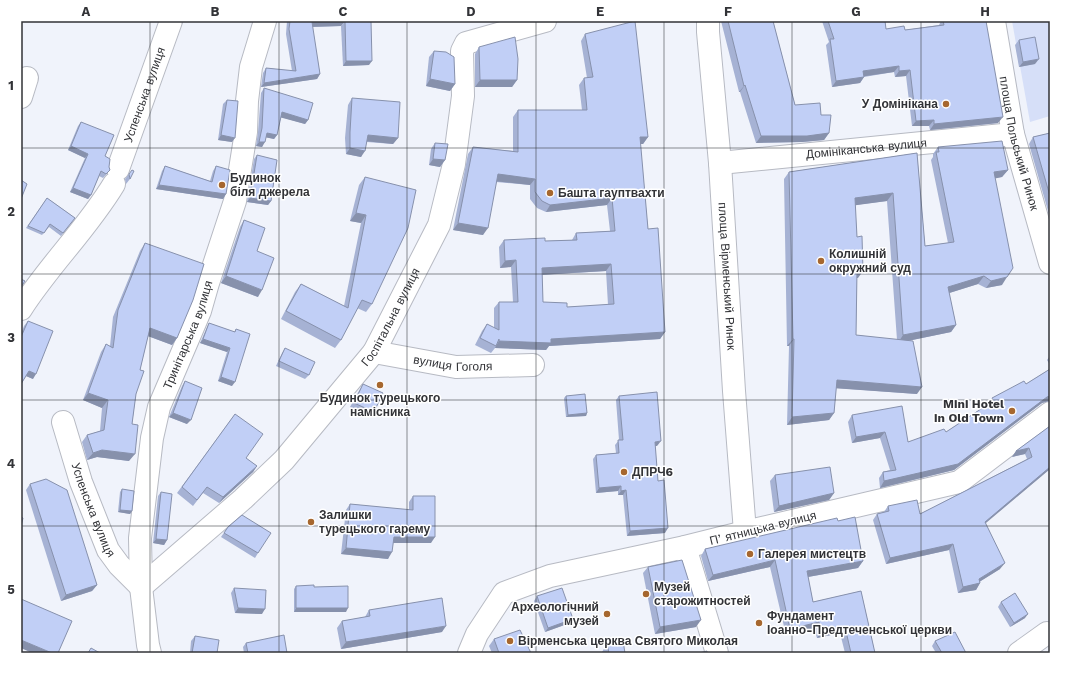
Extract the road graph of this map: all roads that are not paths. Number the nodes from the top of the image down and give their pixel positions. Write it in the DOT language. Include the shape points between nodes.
graph roads {
  1 [pos="171,21"];
  2 [pos="265,21"];
  3 [pos="545,21"];
  4 [pos="708,21"];
  5 [pos="994,21"];
  6 [pos="1013,134"];
  7 [pos="720,163"];
  8 [pos="1050,264"];
  9 [pos="21,309"];
  10 [pos="374,352"];
  11 [pos="532,365"];
  12 [pos="1050,413"];
  13 [pos="63,422"];
  14 [pos="745,532"];
  15 [pos="685,547"];
  16 [pos="142,587"];
  17 [pos="1048,633"];
  18 [pos="473,644"];
  19 [pos="150,653"];
  20 [pos="717,653"];
  21 [pos="1019,653"];
  1 -- 9 [label="street, Успенська вулиця" via="116,177 92,218 62,252"];
  2 -- 16 [label="street, Тринітарська вулиця" via="251,67 246,132 235,201 200,311 159,407 152,438 140,538"];
  3 -- 10 [label="street, Госпітальна вулиця" via="466,43 462,51 463,96 454,164 438,225"];
  4 -- 7 [label="street, площа Вірменський Ринок"];
  5 -- 6 [label="street, площа Польський Ринок"];
  6 -- 7 [label="street, Домініканська вулиця"];
  6 -- 8 [label="street, площа Польський Ринок"];
  7 -- 14 [label="street, площа Вірменський Ринок"];
  10 -- 11 [label="street, вулиця Гоголя" via="456,367"];
  10 -- 16 [label="street, Госпітальна вулиця" via="284,460"];
  12 -- 14 [label="street, Пʼятницька вулиця" via="959,482"];
  13 -- 16 [label="street, Успенська вулиця" via="81,482 108,550 119,565"];
  14 -- 15 [label="street, Пʼятницька вулиця"];
  15 -- 18 [label="street, Пʼятницька вулиця" via="550,576 504,593"];
  15 -- 20 [label="street"];
  16 -- 19 [label="street, Тринітарська вулиця"];
  17 -- 21 [label="street"];
}
